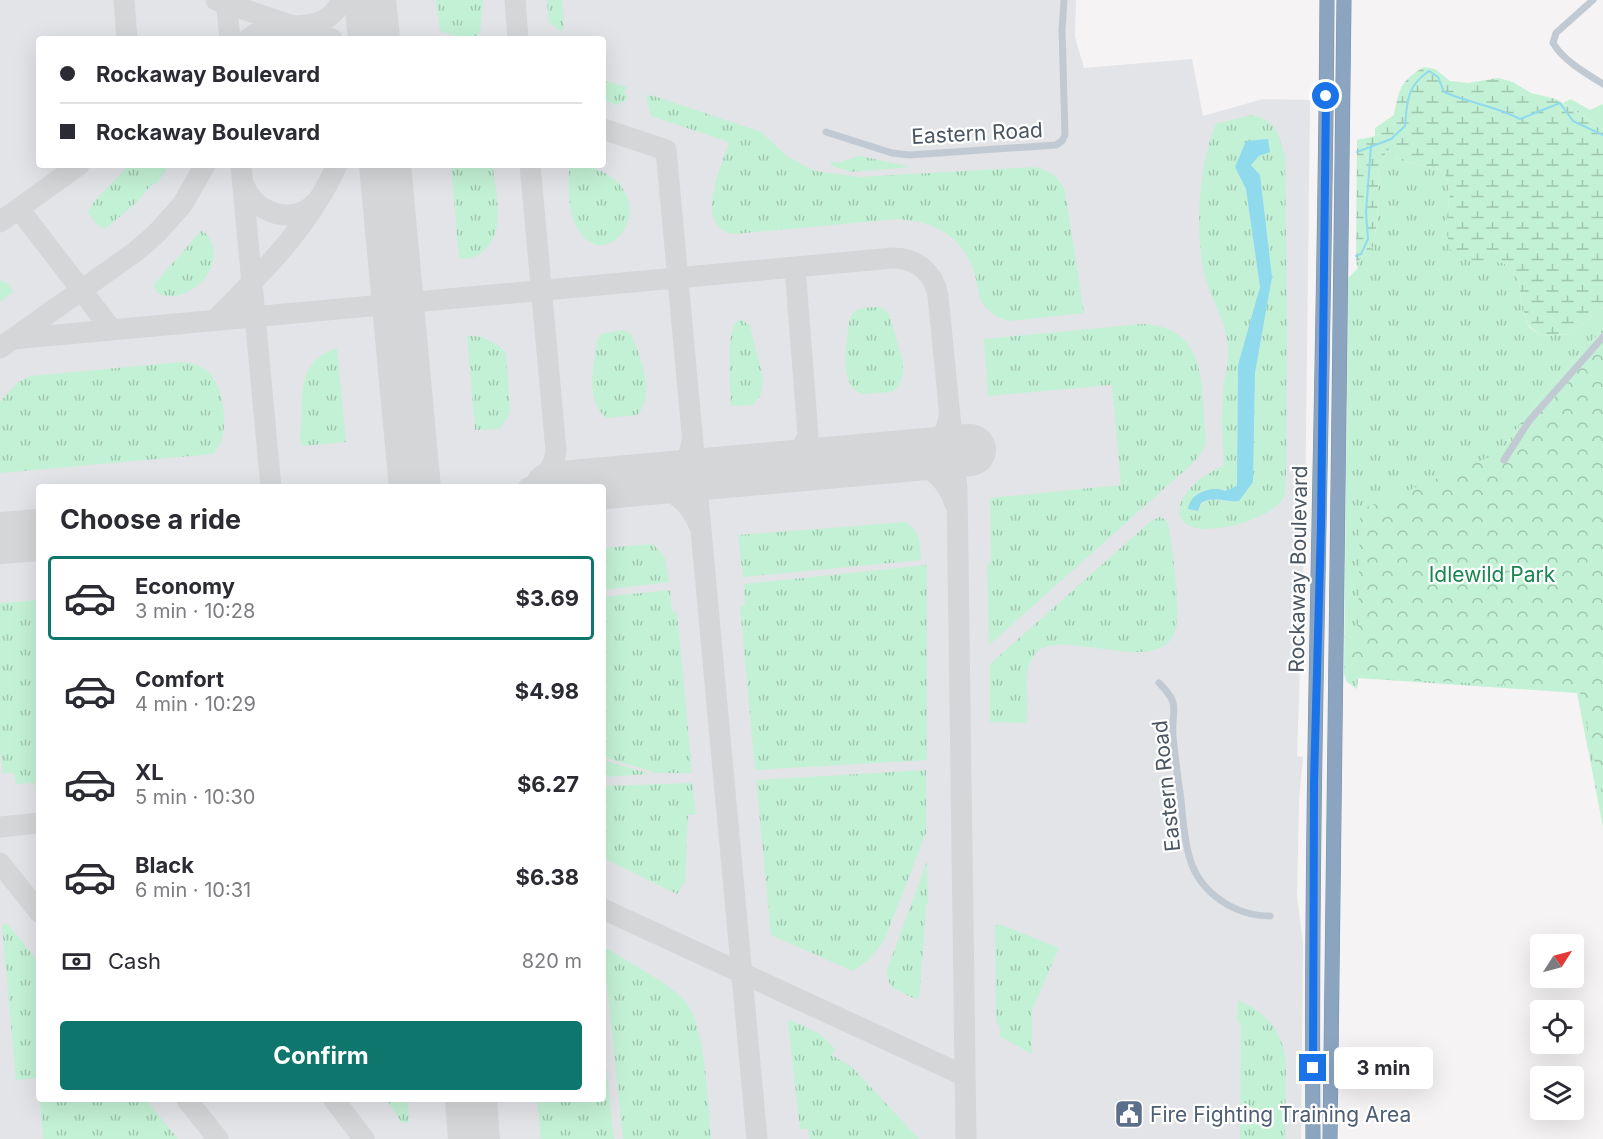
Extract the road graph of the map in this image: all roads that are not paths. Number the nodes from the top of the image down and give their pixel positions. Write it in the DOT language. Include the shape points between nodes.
graph roads {
  1 [pos="1064,0"];
  2 [pos="1327,0"];
  3 [pos="1344,0"];
  4 [pos="1593,0"];
  5 [pos="1603,84"];
  6 [pos="826,132"];
  7 [pos="1603,337"];
  8 [pos="1504,460"];
  9 [pos="1159,683"];
  10 [pos="1270,916"];
  11 [pos="1313,1139"];
  12 [pos="1330,1139"];
  1 -- 6 [label="street, Eastern Road" via="1065,135 1056,145 910,155"];
  2 -- 11 [label="highway, Rockaway Boulevard" via="1312,963"];
  3 -- 12 [label="highway, Rockaway Boulevard"];
  4 -- 5 [label="street" via="1556,33 1553,43 1581,70"];
  7 -- 8 [label="street" via="1529,421"];
  9 -- 10 [label="street, Eastern Road" via="1175,705 1173,738 1187,849 1194,868 1205,886 1225,903 1246,913"];
}
